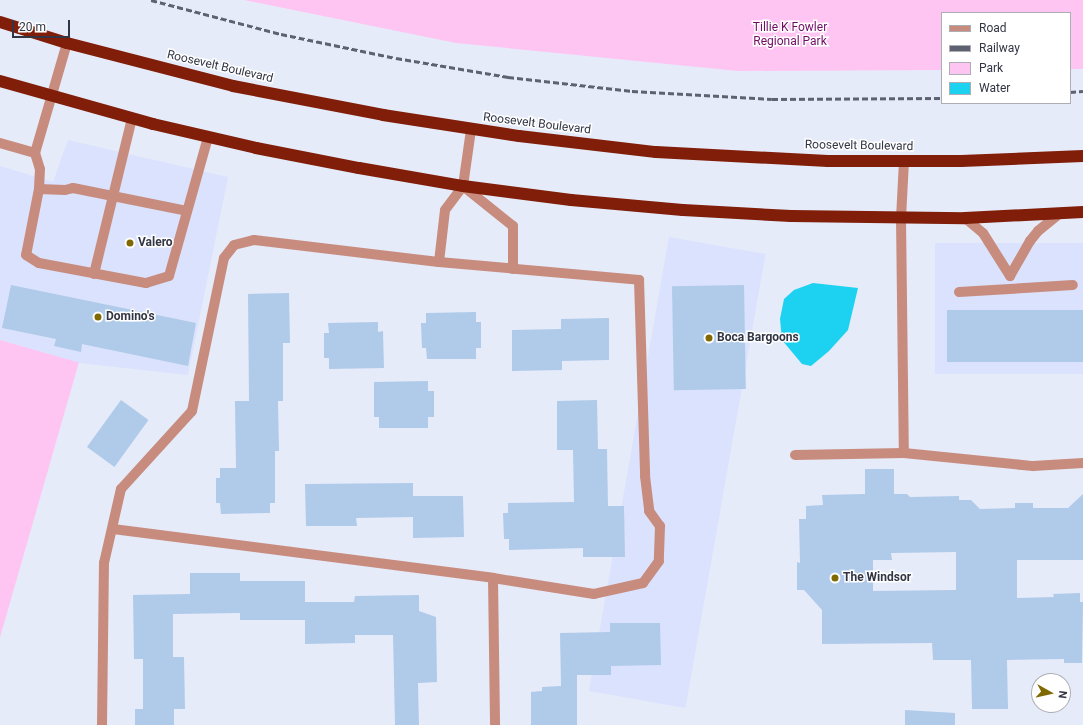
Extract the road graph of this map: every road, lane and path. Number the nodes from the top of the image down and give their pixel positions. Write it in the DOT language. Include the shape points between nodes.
graph roads {
  1 [pos="0,22"];
  2 [pos="67,43"];
  3 [pos="0,81"];
  4 [pos="50,96"];
  5 [pos="132,118"];
  6 [pos="471,130"];
  7 [pos="208,137"];
  8 [pos="0,143"];
  9 [pos="35,152"];
  10 [pos="1083,156"];
  11 [pos="904,161"];
  12 [pos="463,186"];
  13 [pos="39,189"];
  14 [pos="113,196"];
  15 [pos="187,211"];
  16 [pos="1083,212"];
  17 [pos="1059,214"];
  18 [pos="901,218"];
  19 [pos="965,218"];
  20 [pos="439,262"];
  21 [pos="513,269"];
  22 [pos="94,274"];
  23 [pos="1010,276"];
  24 [pos="1073,285"];
  25 [pos="1011,289"];
  26 [pos="959,292"];
  27 [pos="904,453"];
  28 [pos="795,455"];
  29 [pos="1083,463"];
  30 [pos="113,529"];
  31 [pos="493,578"];
  32 [pos="102,725"];
  33 [pos="495,725"];
  1 -- 2 [label="highway, Roosevelt Boulevard"];
  2 -- 4 [label="street"];
  2 -- 6 [label="highway, Roosevelt Boulevard" via="233,86 316,104"];
  3 -- 4 [label="highway"];
  4 -- 5 [label="highway"];
  4 -- 9 [label="street"];
  5 -- 7 [label="highway"];
  5 -- 14 [label="street"];
  6 -- 11 [label="highway, Roosevelt Boulevard" via="656,152 828,161"];
  6 -- 12 [label="street"];
  7 -- 12 [label="highway"];
  7 -- 15 [label="street"];
  8 -- 9 [label="street"];
  9 -- 13 [label="street" via="40,169"];
  10 -- 11 [label="highway, Roosevelt Boulevard" via="997,161"];
  11 -- 18 [label="street"];
  12 -- 18 [label="highway" via="571,200 683,210"];
  12 -- 20 [label="street" via="445,210"];
  12 -- 21 [label="street" via="513,226"];
  13 -- 14 [label="street" via="73,188"];
  13 -- 22 [label="street" via="26,255 38,263"];
  14 -- 15 [label="street"];
  14 -- 22 [label="street"];
  15 -- 22 [label="street" via="168,276 146,283"];
  16 -- 17 [label="highway"];
  17 -- 19 [label="highway"];
  17 -- 23 [label="street" via="1030,241"];
  18 -- 19 [label="highway"];
  18 -- 27 [label="street"];
  19 -- 23 [label="street" via="983,233"];
  20 -- 21 [label="street"];
  20 -- 30 [label="street" via="254,240 234,245 224,258 192,411 121,489"];
  21 -- 31 [label="street" via="639,280 645,476 649,511 660,526 659,561 643,583 594,594"];
  23 -- 25 [label="street"];
  24 -- 25 [label="street"];
  25 -- 26 [label="street"];
  27 -- 28 [label="street"];
  27 -- 29 [label="street" via="1033,466"];
  30 -- 31 [label="street"];
  30 -- 32 [label="street" via="104,563"];
  31 -- 33 [label="street"];
}
